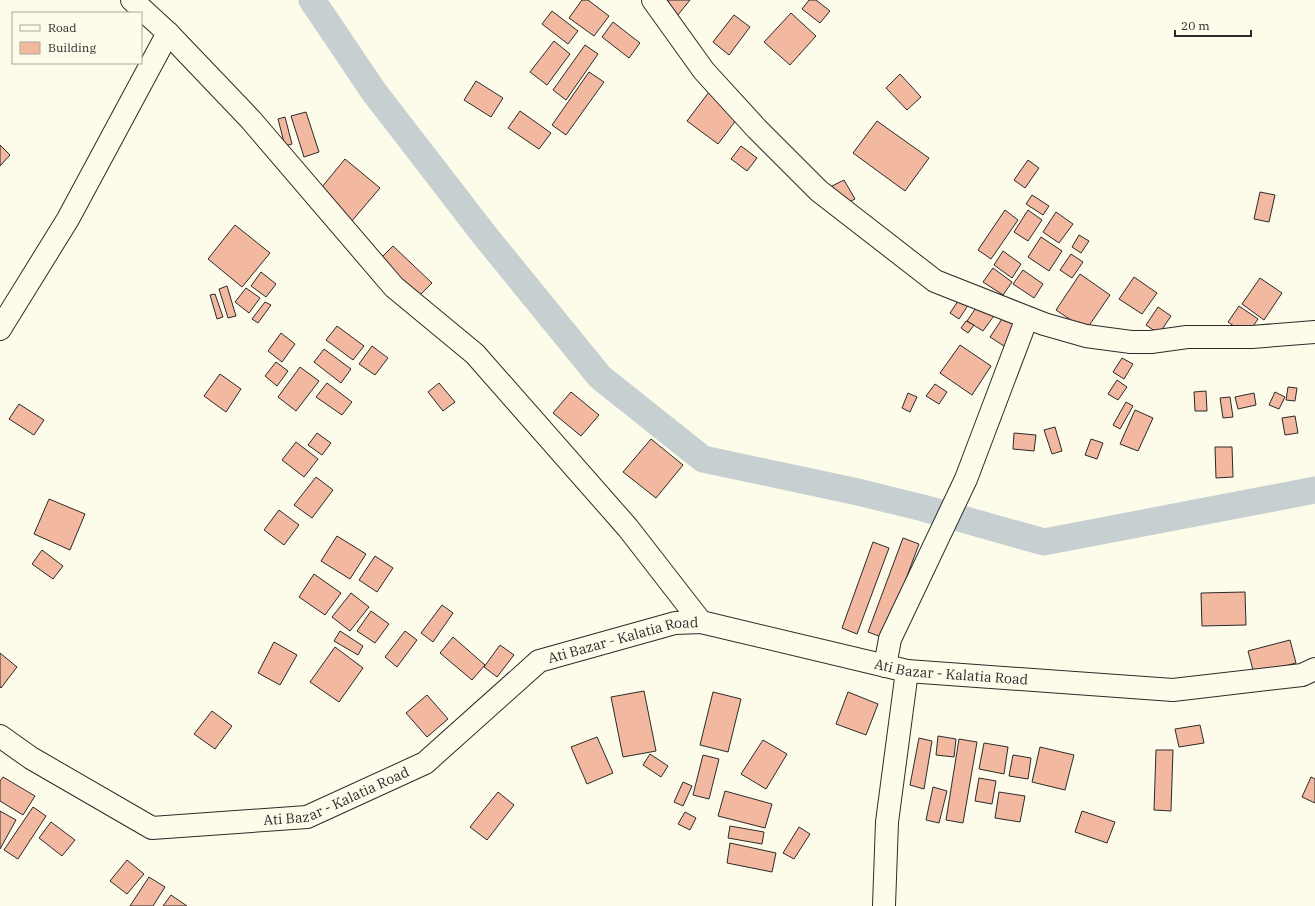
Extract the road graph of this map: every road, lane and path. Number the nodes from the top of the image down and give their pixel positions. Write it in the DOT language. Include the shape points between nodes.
graph roads {
  1 [pos="132,0"];
  2 [pos="653,0"];
  3 [pos="168,33"];
  4 [pos="1027,318"];
  5 [pos="0,329"];
  6 [pos="1315,332"];
  7 [pos="701,622"];
  8 [pos="885,666"];
  9 [pos="1315,670"];
  10 [pos="907,671"];
  11 [pos="0,736"];
  12 [pos="884,906"];
  1 -- 3 [label="street"];
  2 -- 4 [label="street" via="704,71 819,191 935,281"];
  3 -- 5 [label="street" via="68,219"];
  3 -- 7 [label="street" via="251,120 394,287 475,354 628,528"];
  4 -- 6 [label="street" via="1086,336 1131,342"];
  4 -- 8 [label="street" via="966,479 890,640"];
  7 -- 8 [label="street, Ati Bazar - Kalatia Road"];
  7 -- 11 [label="street, Ati Bazar - Kalatia Road" via="675,623 539,661 425,763 307,818 152,828 31,758"];
  8 -- 10 [label="street, Ati Bazar - Kalatia Road"];
  9 -- 10 [label="street, Ati Bazar - Kalatia Road" via="1302,675 1173,690"];
  10 -- 12 [label="street" via="887,822"];
}
